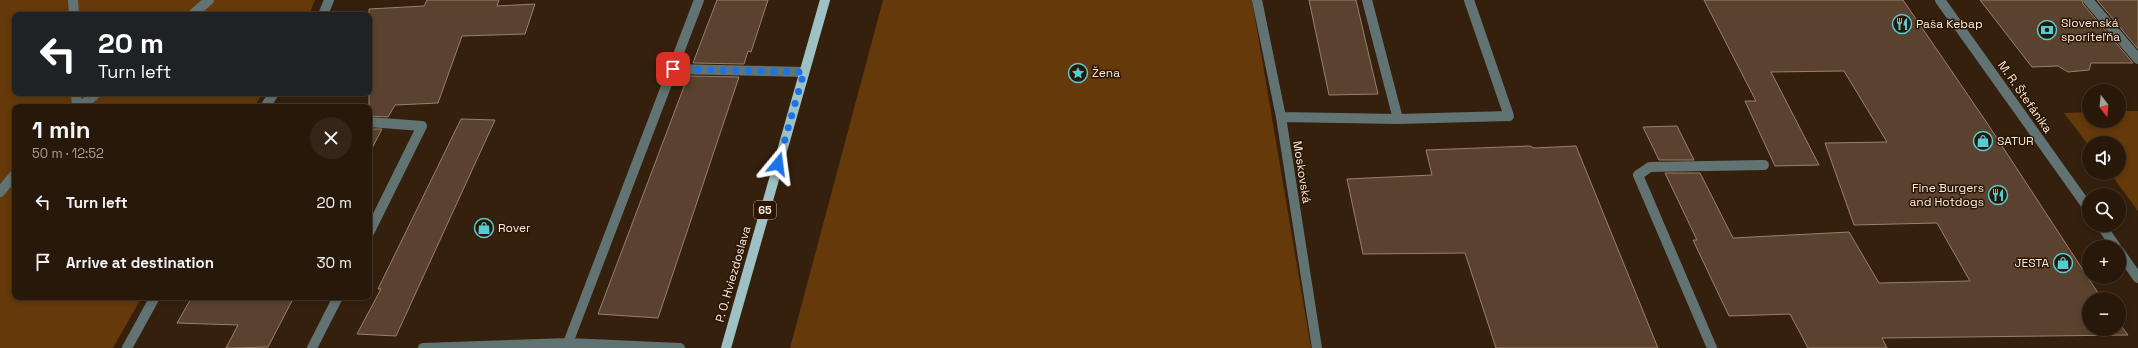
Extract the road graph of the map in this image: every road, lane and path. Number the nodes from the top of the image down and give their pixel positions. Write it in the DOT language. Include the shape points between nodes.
graph roads {
  1 [pos="73,0"];
  2 [pos="208,0"];
  3 [pos="329,0"];
  4 [pos="699,0"];
  5 [pos="825,0"];
  6 [pos="1257,0"];
  7 [pos="1367,0"];
  8 [pos="1469,0"];
  9 [pos="1940,0"];
  10 [pos="2088,0"];
  11 [pos="74,12"];
  12 [pos="195,12"];
  13 [pos="324,12"];
  14 [pos="2138,59"];
  15 [pos="673,69"];
  16 [pos="804,72"];
  17 [pos="93,96"];
  18 [pos="84,104"];
  19 [pos="1281,117"];
  20 [pos="1398,119"];
  21 [pos="372,122"];
  22 [pos="1764,165"];
  23 [pos="12,178"];
  24 [pos="0,192"];
  25 [pos="2082,199"];
  26 [pos="372,227"];
  27 [pos="2126,261"];
  28 [pos="2138,278"];
  29 [pos="153,300"];
  30 [pos="336,300"];
  31 [pos="568,342"];
  32 [pos="127,348"];
  33 [pos="312,348"];
  34 [pos="423,348"];
  35 [pos="680,348"];
  36 [pos="726,348"];
  37 [pos="1317,348"];
  38 [pos="1712,348"];
  1 -- 11 [label="street"];
  2 -- 12 [label="street"];
  3 -- 13 [label="street"];
  4 -- 15 [label="street"];
  5 -- 16 [label="main road, P. O. Hviezdoslava / 65"];
  6 -- 19 [label="street, Moskovská"];
  7 -- 20 [label="street"];
  8 -- 20 [label="street" via="1509,116"];
  9 -- 25 [label="street, M. R. Štefánika"];
  10 -- 14 [label="street"];
  15 -- 16 [label="street"];
  15 -- 31 [label="street"];
  16 -- 36 [label="main road, P. O. Hviezdoslava / 65"];
  17 -- 18 [label="street"];
  19 -- 20 [label="street"];
  19 -- 37 [label="street, Moskovská"];
  21 -- 26 [label="street" via="422,126"];
  22 -- 38 [label="street" via="1650,167 1638,175"];
  23 -- 24 [label="street"];
  27 -- 28 [label="street"];
  29 -- 32 [label="street"];
  30 -- 33 [label="street"];
  31 -- 34 [label="street"];
  31 -- 35 [label="street"];
}
